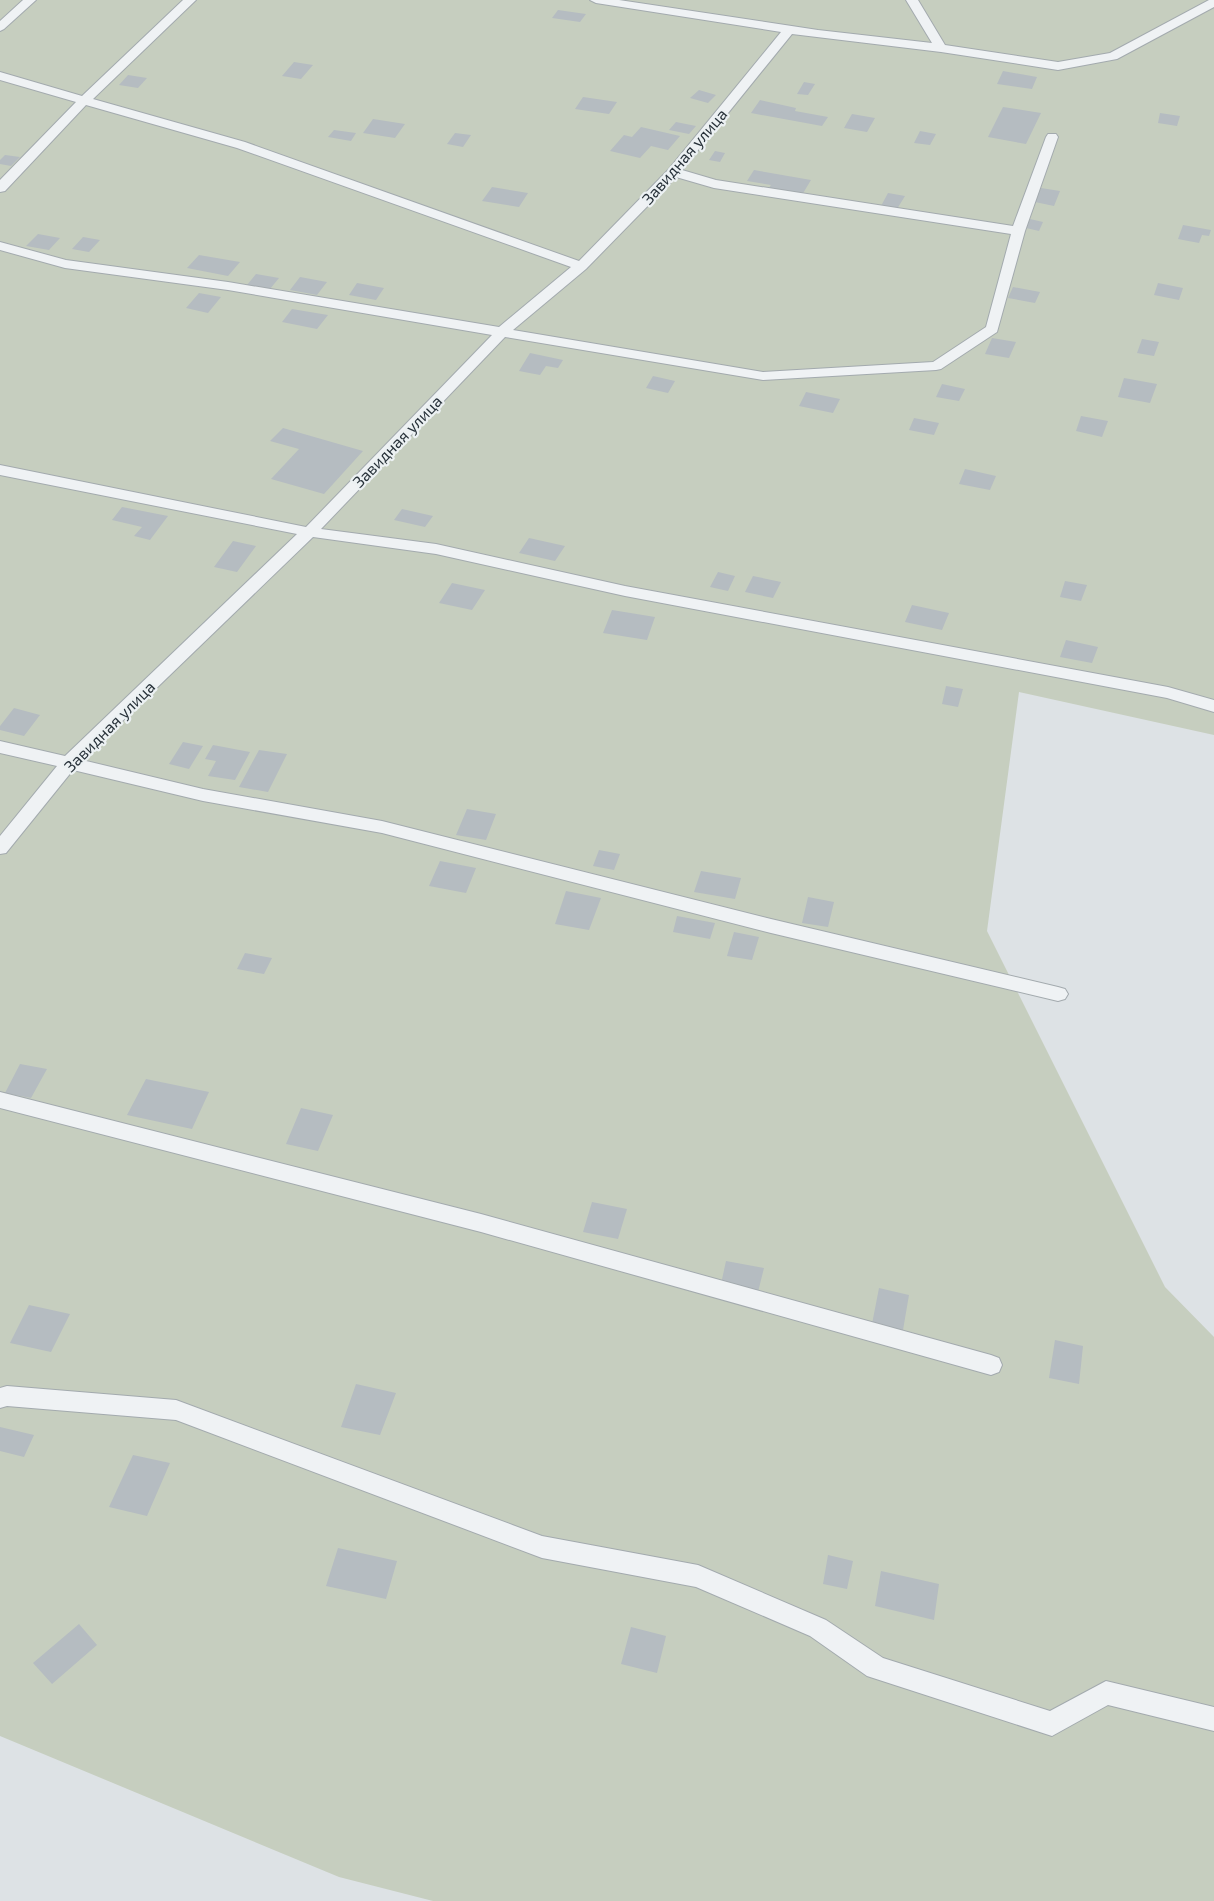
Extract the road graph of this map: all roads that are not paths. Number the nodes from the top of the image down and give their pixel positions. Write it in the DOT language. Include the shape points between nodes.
graph roads {
  1 [pos="30,0"];
  2 [pos="190,0"];
  3 [pos="596,0"];
  4 [pos="912,0"];
  5 [pos="1214,2"];
  6 [pos="0,27"];
  7 [pos="789,30"];
  8 [pos="940,48"];
  9 [pos="0,76"];
  10 [pos="84,100"];
  11 [pos="1052,137"];
  12 [pos="674,172"];
  13 [pos="0,188"];
  14 [pos="1018,231"];
  15 [pos="0,246"];
  16 [pos="581,266"];
  17 [pos="502,332"];
  18 [pos="0,470"];
  19 [pos="309,532"];
  20 [pos="1214,706"];
  21 [pos="0,747"];
  22 [pos="70,762"];
  23 [pos="0,848"];
  24 [pos="1058,994"];
  25 [pos="0,1100"];
  26 [pos="991,1365"];
  27 [pos="0,1398"];
  28 [pos="1214,1719"];
  1 -- 6 [label="lane"];
  2 -- 10 [label="lane"];
  3 -- 7 [label="lane"];
  4 -- 8 [label="lane"];
  5 -- 8 [label="lane" via="1113,56 1058,66"];
  7 -- 8 [label="lane"];
  7 -- 12 [label="lane, Завидная улица"];
  9 -- 10 [label="lane"];
  10 -- 13 [label="lane"];
  10 -- 16 [label="lane" via="241,145"];
  11 -- 14 [label="lane"];
  12 -- 14 [label="lane" via="714,184"];
  12 -- 16 [label="lane, Завидная улица"];
  14 -- 17 [label="lane" via="992,329 936,366 763,376"];
  15 -- 17 [label="lane" via="65,264 228,286"];
  16 -- 17 [label="lane, Завидная улица"];
  17 -- 19 [label="lane, Завидная улица"];
  18 -- 19 [label="lane"];
  19 -- 20 [label="lane" via="436,549 625,591 1168,693"];
  19 -- 22 [label="lane, Завидная улица"];
  21 -- 22 [label="lane"];
  22 -- 23 [label="lane, Завидная улица"];
  22 -- 24 [label="lane" via="203,795 382,827 771,926"];
  25 -- 26 [label="lane" via="482,1223"];
  27 -- 28 [label="lane" via="176,1410 542,1547 698,1576 818,1628 876,1668 1052,1724 1106,1693"];
}
